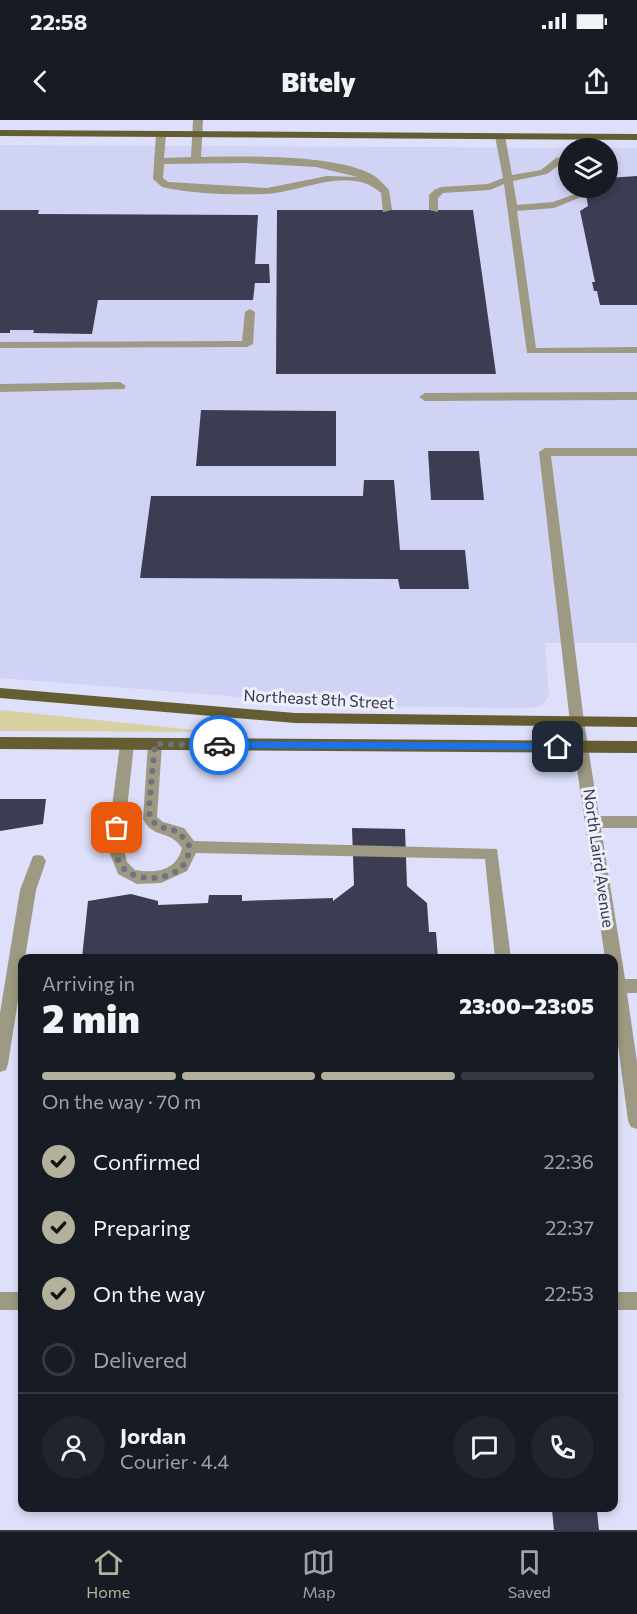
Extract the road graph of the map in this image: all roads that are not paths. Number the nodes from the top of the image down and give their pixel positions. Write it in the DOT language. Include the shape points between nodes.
graph roads {
  1 [pos="198,120"];
  2 [pos="198,133"];
  3 [pos="0,134"];
  4 [pos="161,134"];
  5 [pos="500,136"];
  6 [pos="637,137"];
  7 [pos="558,161"];
  8 [pos="159,162"];
  9 [pos="196,162"];
  10 [pos="300,162"];
  11 [pos="508,179"];
  12 [pos="378,184"];
  13 [pos="291,188"];
  14 [pos="573,198"];
  15 [pos="512,208"];
  16 [pos="387,210"];
  17 [pos="434,210"];
  18 [pos="249,312"];
  19 [pos="0,345"];
  20 [pos="637,350"];
  21 [pos="120,386"];
  22 [pos="0,388"];
  23 [pos="637,396"];
  24 [pos="425,398"];
  25 [pos="637,452"];
  26 [pos="0,693"];
  27 [pos="577,722"];
  28 [pos="637,722"];
  29 [pos="0,743"];
  30 [pos="127,744"];
  31 [pos="155,744"];
  32 [pos="581,747"];
  33 [pos="637,747"];
  34 [pos="594,822"];
  35 [pos="637,822"];
  36 [pos="190,847"];
  37 [pos="38,861"];
  38 [pos="503,954"];
  39 [pos="612,954"];
  40 [pos="618,986"];
  41 [pos="637,986"];
  42 [pos="618,993"];
  43 [pos="0,1064"];
  44 [pos="637,1122"];
  45 [pos="0,1301"];
  46 [pos="18,1301"];
  47 [pos="618,1301"];
  48 [pos="637,1301"];
  1 -- 2 [label="street"];
  2 -- 4 [label="main road"];
  2 -- 5 [label="main road"];
  2 -- 9 [label="street"];
  3 -- 4 [label="main road"];
  4 -- 8 [label="street"];
  5 -- 6 [label="main road"];
  5 -- 11 [label="street"];
  7 -- 11 [label="street" via="544,172"];
  8 -- 9 [label="street"];
  8 -- 13 [label="street" via="158,179 165,185 238,192"];
  9 -- 10 [label="street"];
  10 -- 12 [label="street" via="326,163 357,171"];
  10 -- 13 [label="street" via="299,180"];
  11 -- 15 [label="street"];
  11 -- 17 [label="street" via="490,187 435,192"];
  12 -- 13 [label="street" via="350,178 327,179"];
  12 -- 16 [label="street" via="386,193"];
  14 -- 15 [label="street" via="554,205"];
  15 -- 20 [label="street" via="531,351"];
  18 -- 19 [label="street" via="247,344"];
  21 -- 22 [label="street"];
  23 -- 24 [label="street"];
  25 -- 27 [label="street, North Laird Avenue" via="545,452"];
  26 -- 27 [label="main road, Northeast 8th Street" via="295,718"];
  27 -- 28 [label="main road, Northeast 8th Street"];
  27 -- 32 [label="street, North Laird Avenue"];
  29 -- 30 [label="main road"];
  30 -- 31 [label="main road"];
  30 -- 36 [label="street" via="115,846 119,862 130,875 151,879 172,873 186,862"];
  31 -- 32 [label="main road"];
  31 -- 36 [label="street" via="150,819 158,826 179,832"];
  32 -- 33 [label="main road"];
  32 -- 34 [label="street, North Laird Avenue"];
  34 -- 35 [label="street"];
  34 -- 39 [label="street, North Laird Avenue"];
  36 -- 38 [label="street" via="492,853"];
  37 -- 43 [label="street" via="28,890"];
  40 -- 41 [label="street"];
  42 -- 44 [label="street, North Laird Avenue"];
  45 -- 46 [label="street"];
  47 -- 48 [label="street"];
}
